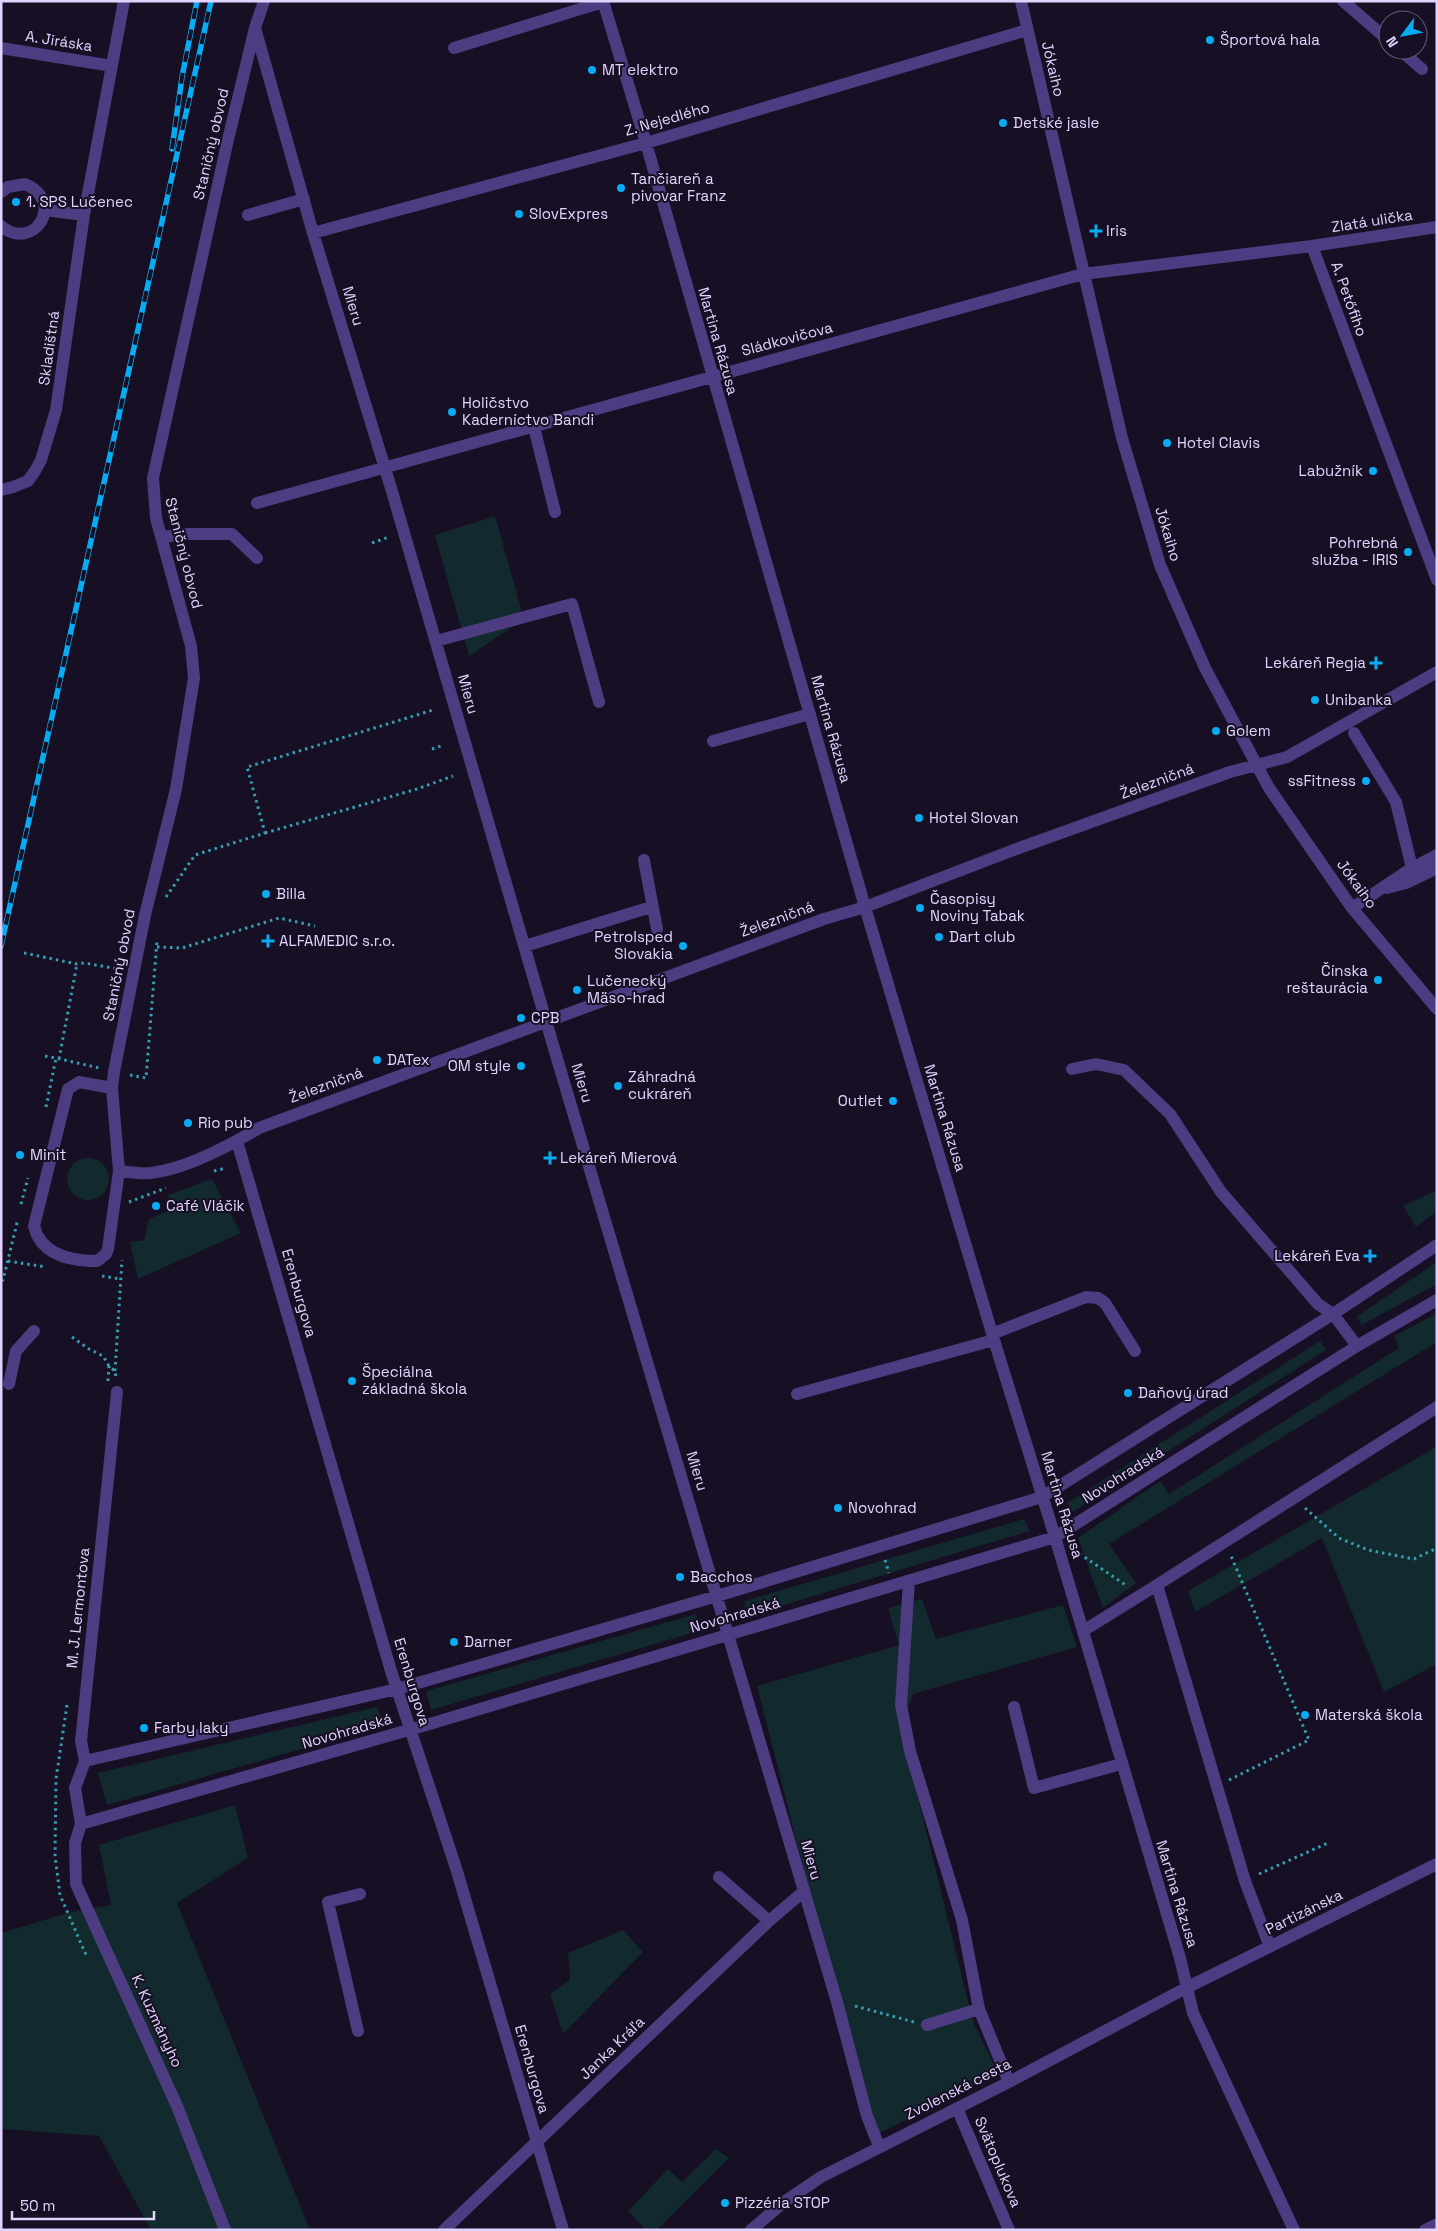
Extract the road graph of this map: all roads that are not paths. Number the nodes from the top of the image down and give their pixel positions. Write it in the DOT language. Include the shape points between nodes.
graph roads {
  1 [pos="124,1"];
  2 [pos="264,1"];
  3 [pos="1021,1"];
  4 [pos="1343,1"];
  5 [pos="603,2"];
  6 [pos="255,28"];
  7 [pos="1027,30"];
  8 [pos="1378,31"];
  9 [pos="1,48"];
  10 [pos="454,48"];
  11 [pos="1412,60"];
  12 [pos="112,66"];
  13 [pos="1422,69"];
  14 [pos="646,143"];
  15 [pos="1,192"];
  16 [pos="304,198"];
  17 [pos="45,210"];
  18 [pos="84,214"];
  19 [pos="248,215"];
  20 [pos="1,226"];
  21 [pos="1437,227"];
  22 [pos="313,232"];
  23 [pos="1312,246"];
  24 [pos="1083,274"];
  25 [pos="711,376"];
  26 [pos="534,427"];
  27 [pos="385,469"];
  28 [pos="2,493"];
  29 [pos="257,503"];
  30 [pos="555,512"];
  31 [pos="161,537"];
  32 [pos="257,558"];
  33 [pos="1437,580"];
  34 [pos="436,642"];
  35 [pos="1437,672"];
  36 [pos="599,702"];
  37 [pos="810,714"];
  38 [pos="1354,733"];
  39 [pos="713,740"];
  40 [pos="1255,765"];
  41 [pos="1437,855"];
  42 [pos="644,860"];
  43 [pos="1412,868"];
  44 [pos="1437,868"];
  45 [pos="1380,889"];
  46 [pos="652,907"];
  47 [pos="865,907"];
  48 [pos="1352,908"];
  49 [pos="657,929"];
  50 [pos="524,946"];
  51 [pos="1437,1009"];
  52 [pos="546,1021"];
  53 [pos="1072,1069"];
  54 [pos="112,1088"];
  55 [pos="237,1141"];
  56 [pos="119,1172"];
  57 [pos="1437,1245"];
  58 [pos="1437,1300"];
  59 [pos="1333,1314"];
  60 [pos="34,1331"];
  61 [pos="993,1337"];
  62 [pos="1357,1346"];
  63 [pos="1135,1351"];
  64 [pos="9,1384"];
  65 [pos="117,1392"];
  66 [pos="798,1394"];
  67 [pos="1437,1407"];
  68 [pos="1042,1497"];
  69 [pos="1056,1537"];
  70 [pos="909,1582"];
  71 [pos="1157,1585"];
  72 [pos="717,1596"];
  73 [pos="1083,1630"];
  74 [pos="727,1634"];
  75 [pos="397,1689"];
  76 [pos="1014,1707"];
  77 [pos="409,1730"];
  78 [pos="85,1761"];
  79 [pos="1121,1764"];
  80 [pos="81,1824"];
  81 [pos="1437,1864"];
  82 [pos="719,1877"];
  83 [pos="803,1892"];
  84 [pos="360,1894"];
  85 [pos="769,1921"];
  86 [pos="1270,1947"];
  87 [pos="1186,1988"];
  88 [pos="979,2009"];
  89 [pos="926,2025"];
  90 [pos="358,2031"];
  91 [pos="1009,2082"];
  92 [pos="957,2108"];
  93 [pos="536,2142"];
  94 [pos="879,2146"];
  95 [pos="1437,2224"];
  96 [pos="226,2230"];
  97 [pos="444,2230"];
  98 [pos="563,2230"];
  99 [pos="751,2230"];
  100 [pos="1010,2230"];
  101 [pos="1294,2230"];
  102 [pos="1425,2230"];
  1 -- 12 [label="street, Skladištná"];
  2 -- 6 [label="street, Staničný obvod"];
  3 -- 7 [label="street, Jókaiho"];
  4 -- 8 [label="street"];
  5 -- 10 [label="street"];
  5 -- 14 [label="street, Martina Rázusa"];
  6 -- 16 [label="street, Mieru"];
  6 -- 31 [label="street, Staničný obvod" via="153,478"];
  7 -- 14 [label="street, Z. Nejedlého"];
  7 -- 24 [label="street, Jókaiho"];
  9 -- 12 [label="street, A. Jiráska"];
  11 -- 13 [label="street"];
  12 -- 18 [label="street, Skladištná"];
  14 -- 22 [label="street, Z. Nejedlého"];
  14 -- 25 [label="street, Martina Rázusa"];
  15 -- 17 [label="street" via="16,184 25,184 40,193"];
  16 -- 19 [label="street"];
  16 -- 22 [label="street, Mieru"];
  17 -- 18 [label="street"];
  17 -- 20 [label="street" via="38,226 31,231 15,234"];
  18 -- 28 [label="street, Skladištná" via="56,410 42,460 28,481"];
  21 -- 23 [label="street, Zlatá ulička"];
  22 -- 27 [label="street, Mieru"];
  23 -- 24 [label="street"];
  23 -- 33 [label="street, A. Petőfiho"];
  24 -- 25 [label="street, Sládkovičova"];
  24 -- 40 [label="street, Jókaiho" via="1122,438 1160,566 1204,668"];
  25 -- 26 [label="street, Sládkovičova"];
  25 -- 37 [label="street, Martina Rázusa"];
  26 -- 27 [label="street, Sládkovičova"];
  26 -- 30 [label="street"];
  27 -- 29 [label="street, Sládkovičova"];
  27 -- 34 [label="street, Mieru"];
  31 -- 32 [label="street" via="232,534"];
  31 -- 54 [label="street, Staničný obvod" via="191,646 194,678 176,789 144,916"];
  34 -- 36 [label="street" via="572,604"];
  34 -- 50 [label="street, Mieru"];
  35 -- 40 [label="street, Železničná" via="1287,757"];
  37 -- 39 [label="street"];
  37 -- 47 [label="street, Martina Rázusa"];
  38 -- 43 [label="street" via="1396,802"];
  40 -- 47 [label="street, Železničná" via="1011,850"];
  40 -- 48 [label="street, Jókaiho"];
  41 -- 43 [label="street"];
  42 -- 46 [label="street"];
  43 -- 45 [label="street"];
  44 -- 45 [label="street" via="1406,883"];
  45 -- 48 [label="street"];
  46 -- 49 [label="street"];
  46 -- 50 [label="street"];
  47 -- 52 [label="street, Železničná"];
  47 -- 61 [label="street, Martina Rázusa"];
  48 -- 51 [label="street, Jókaiho"];
  50 -- 52 [label="street, Mieru"];
  52 -- 55 [label="street, Železničná" via="259,1128"];
  52 -- 72 [label="street, Mieru"];
  53 -- 59 [label="street" via="1096,1064 1124,1070 1170,1114 1221,1192 1318,1304"];
  54 -- 56 [label="street, Staničný obvod"];
  54 -- 56 [label="street, Staničný obvod" via="79,1082 68,1089 34,1226 45,1248 56,1255 91,1261 106,1254"];
  55 -- 56 [label="street, Železničná" via="164,1170"];
  55 -- 75 [label="street, Erenburgova"];
  57 -- 59 [label="street, Novohradská"];
  58 -- 62 [label="street, Novohradská"];
  59 -- 62 [label="street"];
  59 -- 68 [label="street, Novohradská"];
  60 -- 64 [label="street" via="16,1351"];
  61 -- 63 [label="street" via="1086,1297 1098,1298 1105,1303"];
  61 -- 66 [label="street"];
  61 -- 68 [label="street, Martina Rázusa"];
  62 -- 69 [label="street, Novohradská"];
  65 -- 78 [label="street, M. J. Lermontova" via="81,1741"];
  67 -- 71 [label="street"];
  68 -- 69 [label="street, Martina Rázusa"];
  68 -- 72 [label="street, Novohradská"];
  69 -- 70 [label="street, Novohradská"];
  69 -- 73 [label="street, Martina Rázusa"];
  70 -- 74 [label="street, Novohradská"];
  70 -- 88 [label="street" via="900,1705 910,1751 962,1920"];
  71 -- 73 [label="street"];
  71 -- 86 [label="street" via="1245,1881"];
  72 -- 74 [label="street, Mieru"];
  72 -- 75 [label="street, Novohradská"];
  73 -- 79 [label="street, Martina Rázusa"];
  74 -- 77 [label="street, Novohradská"];
  74 -- 83 [label="street, Mieru"];
  75 -- 77 [label="street, Erenburgova"];
  75 -- 78 [label="street, Novohradská"];
  76 -- 79 [label="street" via="1034,1788"];
  77 -- 80 [label="street, Novohradská"];
  77 -- 93 [label="street, Erenburgova" via="456,1868"];
  78 -- 80 [label="street, M. J. Lermontova" via="75,1788"];
  79 -- 87 [label="street, Martina Rázusa" via="1180,1958"];
  80 -- 96 [label="street, K. Kuzmányho" via="75,1843 76,1884 177,2106"];
  81 -- 86 [label="street, Partizánska"];
  82 -- 85 [label="street"];
  83 -- 85 [label="street, Janka Kráľa"];
  83 -- 94 [label="street, Mieru" via="867,2116"];
  84 -- 90 [label="street" via="328,1902"];
  85 -- 93 [label="street, Janka Kráľa"];
  86 -- 87 [label="street, Partizánska"];
  87 -- 91 [label="street, Zvolenská cesta"];
  87 -- 101 [label="street, Martina Rázusa" via="1193,2013"];
  88 -- 89 [label="street"];
  88 -- 91 [label="street"];
  91 -- 92 [label="street, Zvolenská cesta"];
  92 -- 94 [label="street, Zvolenská cesta"];
  92 -- 100 [label="street, Svätoplukova"];
  93 -- 97 [label="street, Janka Kráľa"];
  93 -- 98 [label="street, Erenburgova"];
  94 -- 99 [label="street, Zvolenská cesta" via="821,2177"];
  95 -- 102 [label="street"];
}
